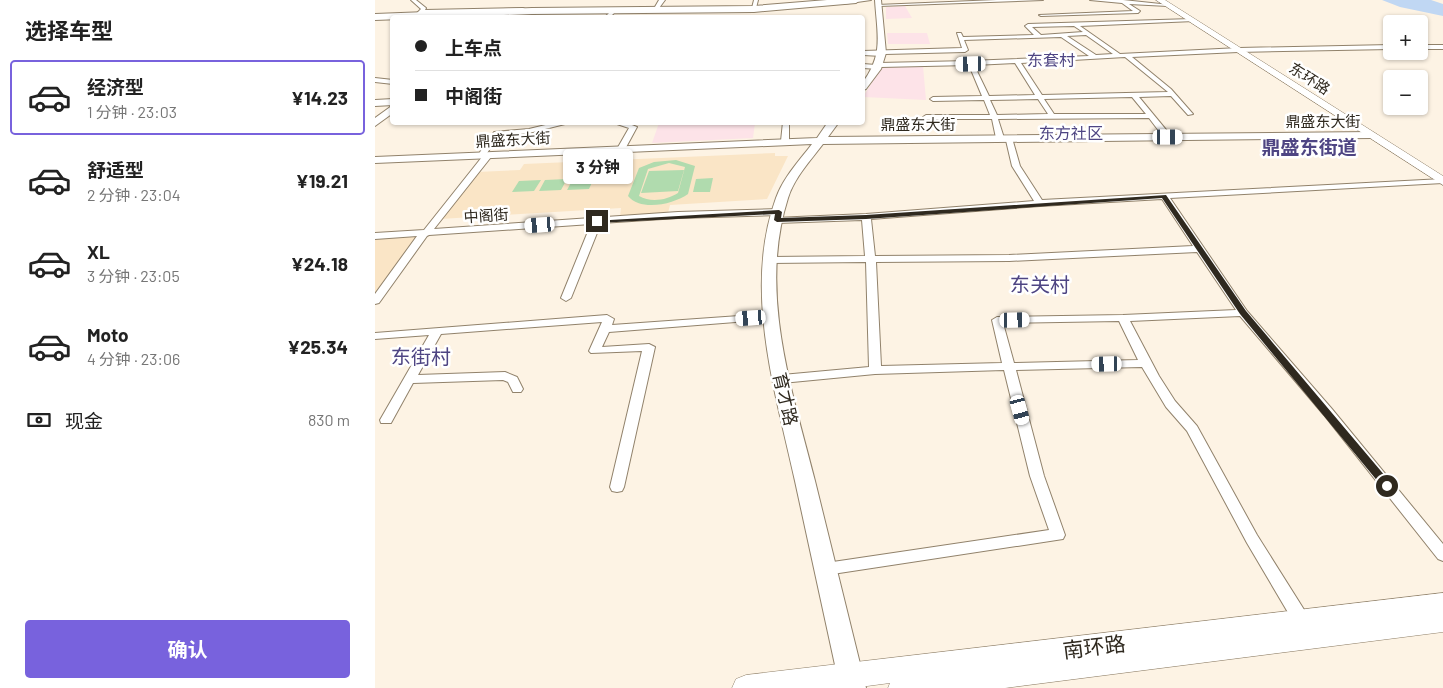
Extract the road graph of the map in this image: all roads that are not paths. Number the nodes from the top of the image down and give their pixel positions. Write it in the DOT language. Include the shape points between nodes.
graph roads {
  1 [pos="413,0"];
  2 [pos="662,0"];
  3 [pos="834,0"];
  4 [pos="846,0"];
  5 [pos="856,0"];
  6 [pos="869,0"];
  7 [pos="1026,0"];
  8 [pos="1041,0"];
  9 [pos="1092,0"];
  10 [pos="879,2"];
  11 [pos="1122,2"];
  12 [pos="1165,2"];
  13 [pos="755,5"];
  14 [pos="1031,5"];
  15 [pos="655,9"];
  16 [pos="1036,10"];
  17 [pos="462,12"];
  18 [pos="613,12"];
  19 [pos="418,13"];
  20 [pos="390,15"];
  21 [pos="397,15"];
  22 [pos="432,15"];
  23 [pos="610,15"];
  24 [pos="375,16"];
  25 [pos="1041,16"];
  26 [pos="390,18"];
  27 [pos="1192,20"];
  28 [pos="1075,24"];
  29 [pos="1051,25"];
  30 [pos="1087,33"];
  31 [pos="1035,34"];
  32 [pos="1063,36"];
  33 [pos="1383,47"];
  34 [pos="1428,47"];
  35 [pos="1443,47"];
  36 [pos="1242,50"];
  37 [pos="865,53"];
  38 [pos="882,53"];
  39 [pos="1122,54"];
  40 [pos="1095,57"];
  41 [pos="1018,63"];
  42 [pos="971,64"];
  43 [pos="865,66"];
  44 [pos="878,66"];
  45 [pos="375,80"];
  46 [pos="390,82"];
  47 [pos="865,84"];
  48 [pos="1133,94"];
  49 [pos="1171,94"];
  50 [pos="1040,96"];
  51 [pos="986,98"];
  52 [pos="933,99"];
  53 [pos="390,102"];
  54 [pos="375,103"];
  55 [pos="390,110"];
  56 [pos="1190,114"];
  57 [pos="994,116"];
  58 [pos="1052,116"];
  59 [pos="1151,116"];
  60 [pos="927,117"];
  61 [pos="375,123"];
  62 [pos="556,125"];
  63 [pos="625,125"];
  64 [pos="786,125"];
  65 [pos="832,125"];
  66 [pos="1372,135"];
  67 [pos="1168,137"];
  68 [pos="1004,138"];
  69 [pos="820,140"];
  70 [pos="785,142"];
  71 [pos="621,149"];
  72 [pos="485,155"];
  73 [pos="375,160"];
  74 [pos="1443,175"];
  75 [pos="1443,181"];
  76 [pos="1164,196"];
  77 [pos="1040,203"];
  78 [pos="778,216"];
  79 [pos="866,217"];
  80 [pos="597,221"];
  81 [pos="425,233"];
  82 [pos="375,236"];
  83 [pos="1199,249"];
  84 [pos="771,260"];
  85 [pos="871,260"];
  86 [pos="566,298"];
  87 [pos="375,301"];
  88 [pos="1243,313"];
  89 [pos="769,316"];
  90 [pos="1123,318"];
  91 [pos="605,329"];
  92 [pos="437,331"];
  93 [pos="375,336"];
  94 [pos="1146,363"];
  95 [pos="1009,367"];
  96 [pos="875,370"];
  97 [pos="409,379"];
  98 [pos="782,379"];
  99 [pos="517,389"];
  100 [pos="386,420"];
  101 [pos="617,487"];
  102 [pos="1443,555"];
  103 [pos="826,569"];
  104 [pos="1443,604"];
  105 [pos="1301,621"];
  106 [pos="1443,621"];
  107 [pos="851,682"];
  108 [pos="746,688"];
  109 [pos="902,688"];
  1 -- 19 [label="street" via="424,9"];
  2 -- 15 [label="main road"];
  3 -- 13 [label="street"];
  4 -- 13 [label="highway"];
  5 -- 15 [label="highway" via="754,9"];
  6 -- 18 [label="street" via="754,11"];
  7 -- 8 [label="street"];
  7 -- 10 [label="street"];
  7 -- 14 [label="street"];
  9 -- 11 [label="street"];
  10 -- 38 [label="main road"];
  11 -- 12 [label="street"];
  11 -- 25 [label="street" via="1138,12"];
  12 -- 27 [label="main road, 东环路"];
  12 -- 36 [label="main road, 东环路"];
  13 -- 15 [label="highway"];
  15 -- 17 [label="highway"];
  16 -- 25 [label="street"];
  17 -- 18 [label="street"];
  17 -- 19 [label="highway"];
  17 -- 21 [label="highway"];
  17 -- 22 [label="street"];
  18 -- 23 [label="street"];
  19 -- 24 [label="highway"];
  20 -- 24 [label="highway"];
  24 -- 26 [label="street"];
  25 -- 29 [label="street"];
  27 -- 28 [label="street"];
  27 -- 36 [label="main road, 东环路"];
  28 -- 29 [label="street"];
  28 -- 30 [label="street"];
  29 -- 31 [label="street" via="1028,26"];
  30 -- 32 [label="street"];
  30 -- 39 [label="street"];
  31 -- 32 [label="street"];
  31 -- 38 [label="street" via="959,33 965,50"];
  32 -- 40 [label="street"];
  33 -- 36 [label="street"];
  34 -- 35 [label="street"];
  36 -- 39 [label="street"];
  36 -- 66 [label="main road, 东环路"];
  36 -- 74 [label="main road, 东环路"];
  37 -- 38 [label="street"];
  38 -- 44 [label="main road"];
  39 -- 40 [label="street"];
  39 -- 49 [label="street"];
  40 -- 41 [label="street"];
  41 -- 42 [label="street"];
  41 -- 50 [label="street"];
  42 -- 44 [label="street"];
  42 -- 51 [label="street"];
  43 -- 44 [label="street"];
  44 -- 47 [label="main road"];
  45 -- 46 [label="street"];
  48 -- 49 [label="street"];
  48 -- 50 [label="street"];
  48 -- 59 [label="street"];
  49 -- 56 [label="street"];
  50 -- 51 [label="street"];
  50 -- 58 [label="street"];
  51 -- 52 [label="street"];
  51 -- 57 [label="street"];
  53 -- 54 [label="main road"];
  55 -- 61 [label="main road"];
  57 -- 58 [label="street"];
  57 -- 60 [label="street"];
  57 -- 68 [label="street"];
  58 -- 59 [label="street"];
  59 -- 67 [label="street"];
  62 -- 72 [label="street" via="497,134"];
  63 -- 71 [label="street" via="633,127"];
  64 -- 70 [label="street"];
  65 -- 69 [label="main road, 育才路"];
  66 -- 67 [label="main road, 鼎盛东大街"];
  66 -- 75 [label="main road, 东环路"];
  67 -- 68 [label="main road, 鼎盛东大街"];
  68 -- 69 [label="main road, 鼎盛东大街"];
  68 -- 77 [label="street"];
  69 -- 70 [label="main road, 鼎盛东大街"];
  69 -- 78 [label="main road, 育才路" via="782,197"];
  70 -- 71 [label="main road, 鼎盛东大街"];
  71 -- 72 [label="main road, 鼎盛东大街"];
  72 -- 73 [label="main road, 鼎盛东大街"];
  72 -- 81 [label="street"];
  75 -- 76 [label="street, 中阁街"];
  76 -- 77 [label="street, 中阁街"];
  76 -- 83 [label="street"];
  77 -- 79 [label="street, 中阁街"];
  78 -- 79 [label="street, 中阁街"];
  78 -- 80 [label="street, 中阁街"];
  78 -- 84 [label="main road, 育才路"];
  79 -- 85 [label="street"];
  80 -- 81 [label="street, 中阁街"];
  80 -- 86 [label="street"];
  81 -- 82 [label="street, 中阁街"];
  81 -- 87 [label="street"];
  83 -- 85 [label="street" via="1009,258"];
  83 -- 88 [label="street"];
  84 -- 85 [label="street"];
  84 -- 89 [label="main road, 育才路"];
  85 -- 96 [label="street"];
  88 -- 90 [label="street"];
  88 -- 102 [label="street"];
  89 -- 91 [label="street"];
  89 -- 98 [label="main road, 育才路"];
  90 -- 94 [label="street"];
  90 -- 95 [label="street" via="997,320"];
  91 -- 92 [label="street" via="607,318"];
  91 -- 101 [label="street" via="595,351 649,347"];
  92 -- 93 [label="street"];
  92 -- 97 [label="street"];
  94 -- 95 [label="street"];
  94 -- 105 [label="street" via="1180,418 1192,429"];
  95 -- 96 [label="street"];
  95 -- 103 [label="street" via="1037,476 1058,535"];
  96 -- 98 [label="street"];
  97 -- 99 [label="street" via="505,376 510,377"];
  97 -- 100 [label="street"];
  98 -- 103 [label="main road, 育才路"];
  103 -- 107 [label="main road, 育才路"];
  104 -- 105 [label="main road, 南环路"];
  105 -- 107 [label="main road, 南环路"];
  106 -- 109 [label="main road, 南环路"];
  107 -- 108 [label="main road, 南环路"];
}
